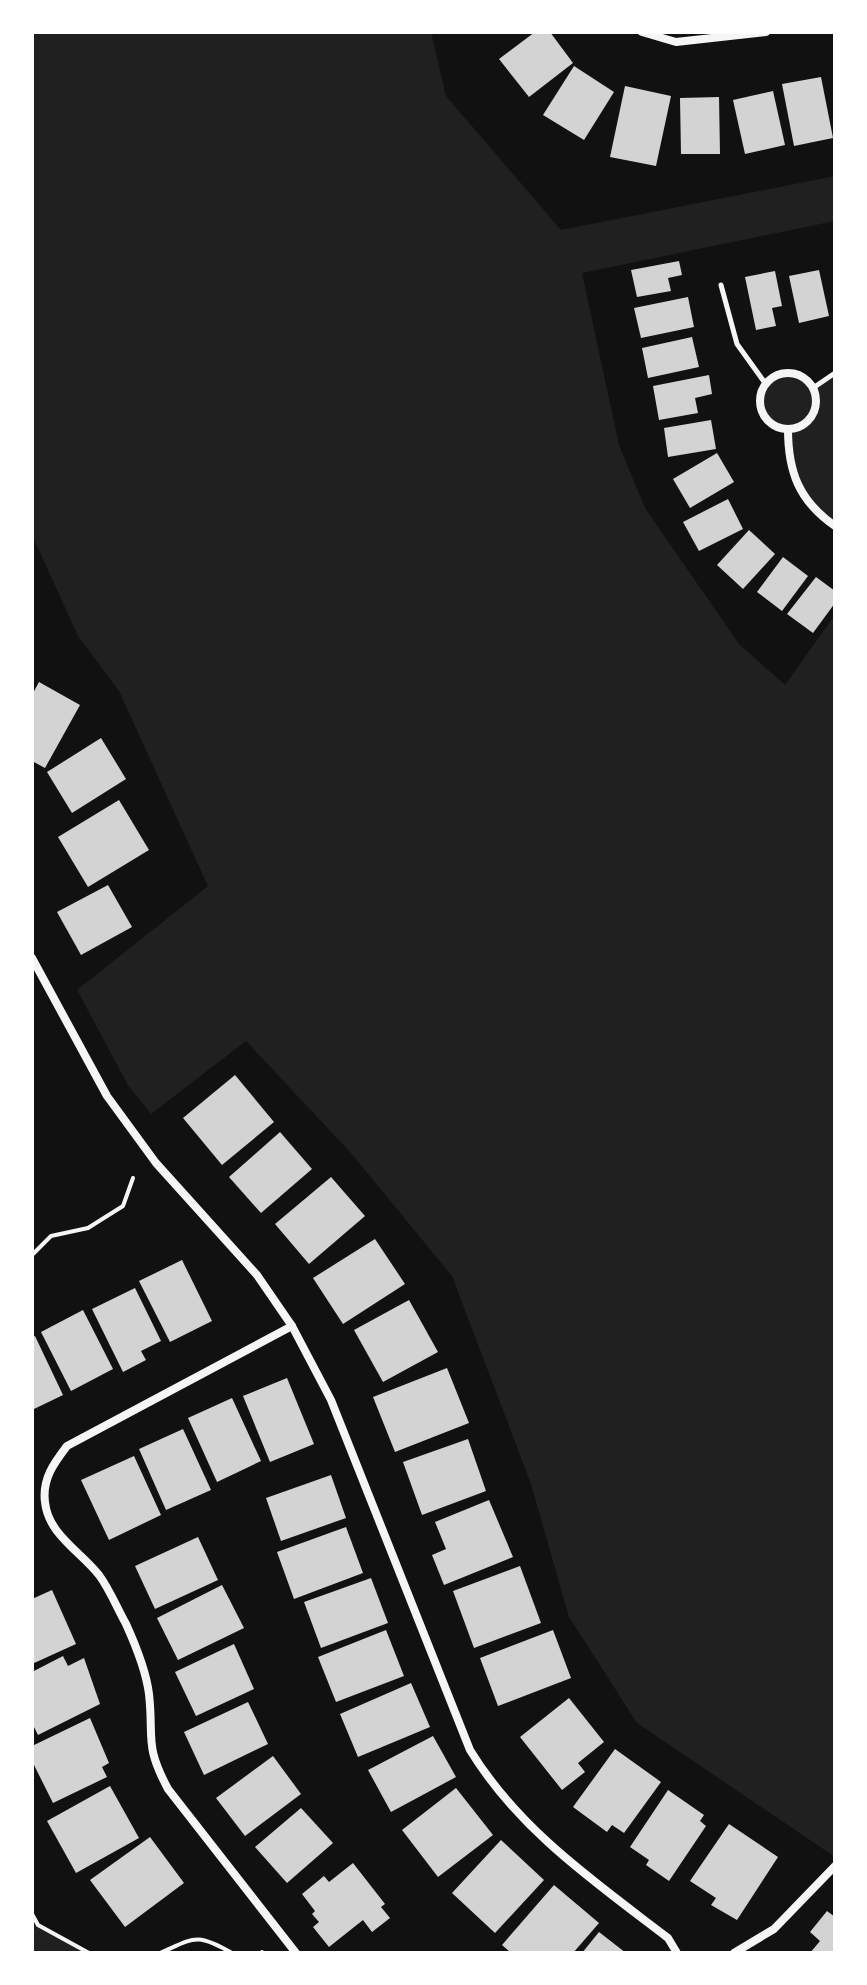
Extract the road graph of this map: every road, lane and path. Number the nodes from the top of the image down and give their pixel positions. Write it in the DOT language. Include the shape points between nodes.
graph roads {
  1 [pos="642,32"];
  2 [pos="766,32"];
  3 [pos="721,285"];
  4 [pos="835,373"];
  5 [pos="765,383"];
  6 [pos="813,388"];
  7 [pos="788,429"];
  8 [pos="835,526"];
  9 [pos="32,958"];
  10 [pos="133,1178"];
  11 [pos="32,1255"];
  12 [pos="292,1326"];
  13 [pos="835,1866"];
  14 [pos="32,1914"];
  15 [pos="89,1953"];
  16 [pos="160,1953"];
  17 [pos="232,1953"];
  18 [pos="296,1953"];
  19 [pos="677,1953"];
  20 [pos="734,1953"];
  1 -- 2 [label="street" via="676,42"];
  3 -- 5 [label="lane" via="737,344"];
  4 -- 6 [label="lane"];
  5 -- 6 [label="street" via="790,373"];
  5 -- 7 [label="street" via="759,400 763,416 777,428"];
  6 -- 7 [label="street" via="814,413 802,426"];
  7 -- 8 [label="street" via="788,459 798,490"];
  9 -- 12 [label="street" via="107,1096 166,1174 257,1275"];
  10 -- 11 [label="path" via="123,1206 88,1228 51,1236"];
  12 -- 18 [label="street" via="67,1446 46,1480 45,1502 50,1521 107,1587 139,1656 149,1696 148,1740 154,1763 184,1812"];
  12 -- 19 [label="street" via="331,1400 470,1750 488,1779 568,1862 668,1938"];
  13 -- 20 [label="street" via="774,1929"];
  14 -- 15 [label="path" via="38,1925"];
  16 -- 17 [label="path" via="190,1938"];
}
